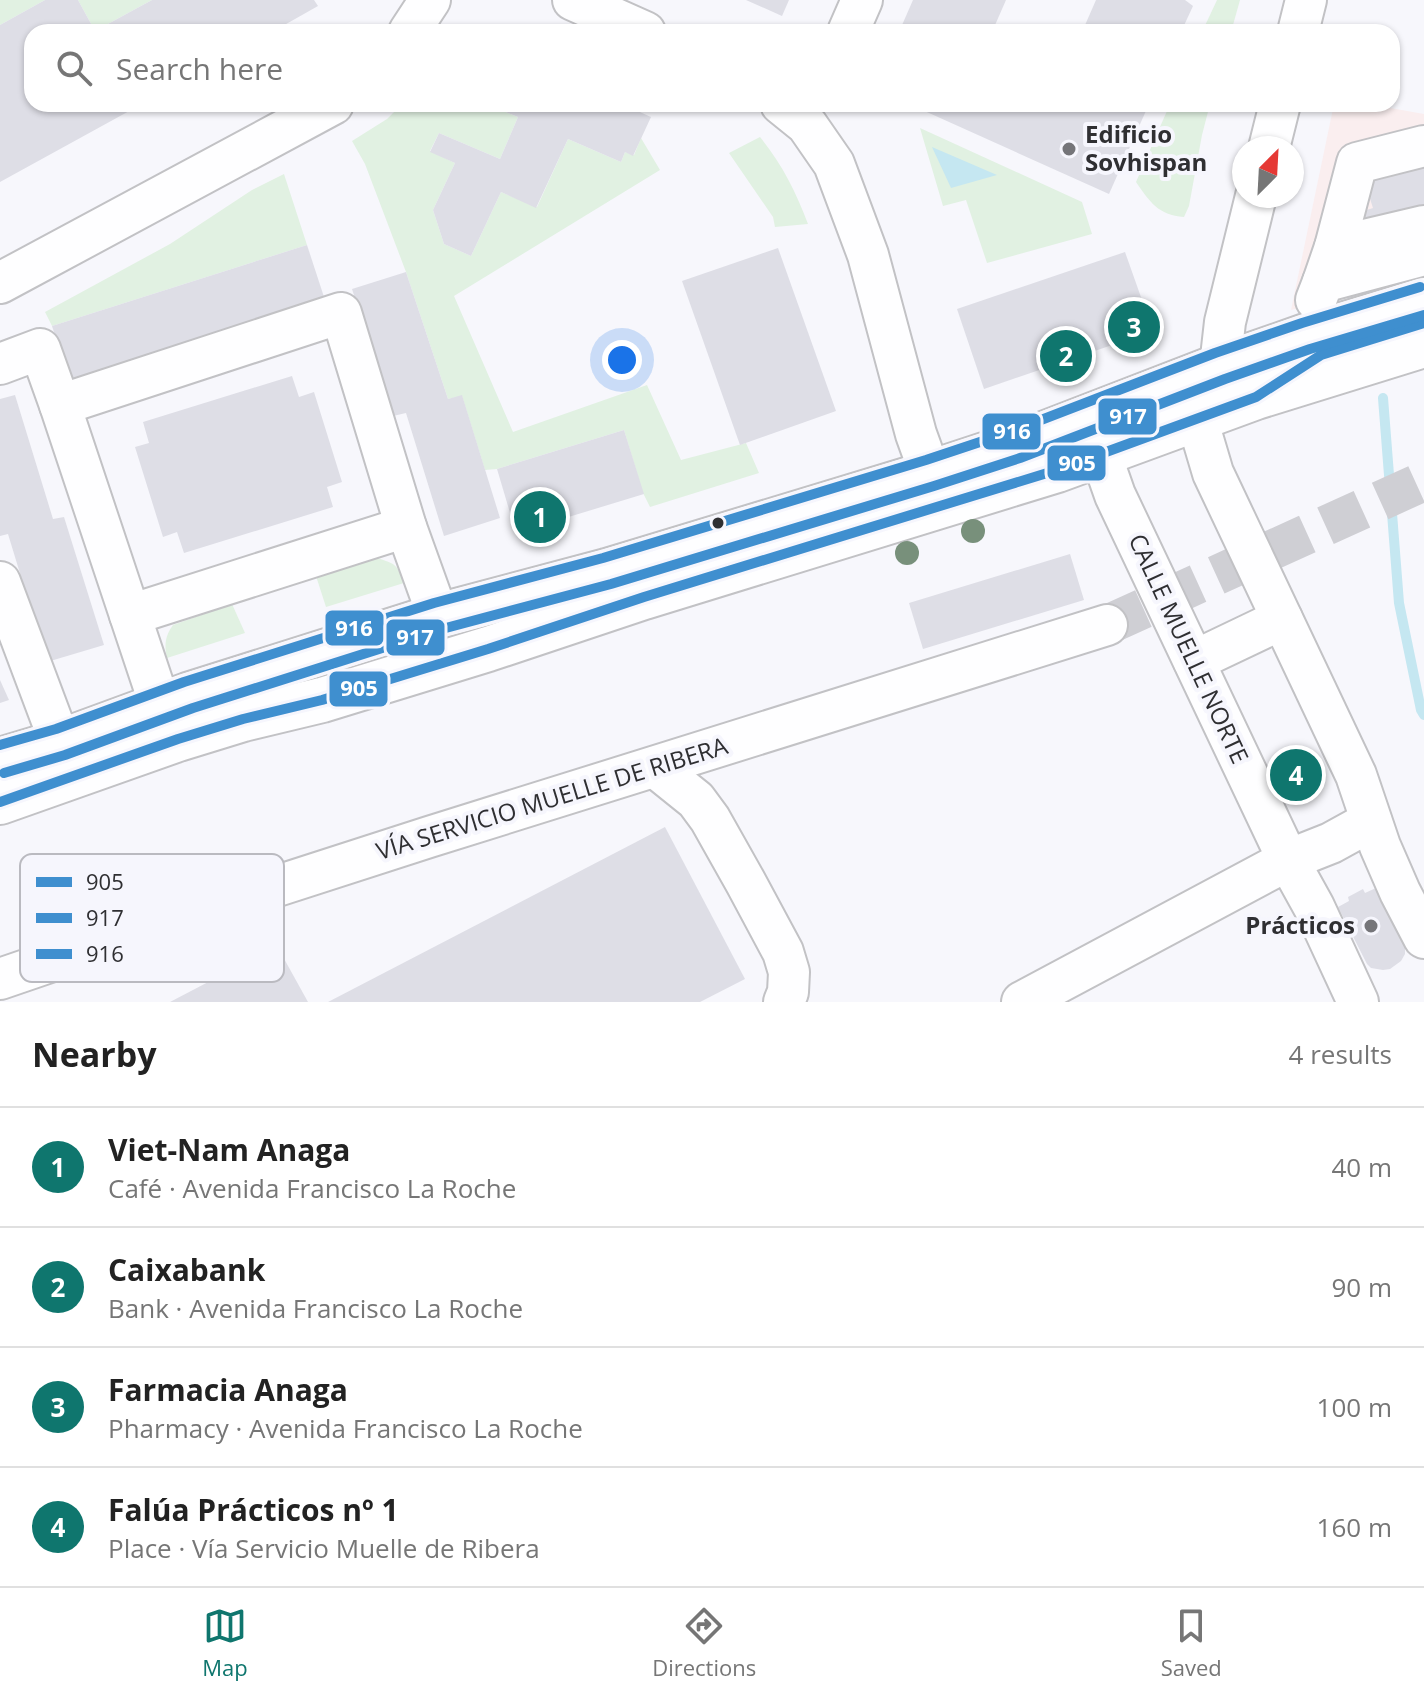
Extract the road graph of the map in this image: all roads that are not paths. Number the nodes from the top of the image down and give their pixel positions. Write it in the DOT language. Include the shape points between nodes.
graph roads {
  1 [pos="430,0"];
  2 [pos="573,0"];
  3 [pos="862,0"];
  4 [pos="1306,0"];
  5 [pos="634,18"];
  6 [pos="414,24"];
  7 [pos="852,24"];
  8 [pos="1300,24"];
  9 [pos="318,112"];
  10 [pos="802,112"];
  11 [pos="1278,112"];
  12 [pos="1272,136"];
  13 [pos="1424,146"];
  14 [pos="1253,208"];
  15 [pos="1424,226"];
  16 [pos="1424,255"];
  17 [pos="1329,265"];
  18 [pos="0,283"];
  19 [pos="1424,300"];
  20 [pos="1424,323"];
  21 [pos="1306,336"];
  22 [pos="1424,345"];
  23 [pos="0,364"];
  24 [pos="1220,366"];
  25 [pos="1159,388"];
  26 [pos="1256,397"];
  27 [pos="60,405"];
  28 [pos="1197,419"];
  29 [pos="1101,455"];
  30 [pos="946,486"];
  31 [pos="406,527"];
  32 [pos="0,582"];
  33 [pos="130,615"];
  34 [pos="438,616"];
  35 [pos="1282,619"];
  36 [pos="1107,625"];
  37 [pos="1194,661"];
  38 [pos="160,705"];
  39 [pos="243,719"];
  40 [pos="60,742"];
  41 [pos="0,760"];
  42 [pos="655,767"];
  43 [pos="0,802"];
  44 [pos="1371,821"];
  45 [pos="1288,860"];
  46 [pos="284,884"];
  47 [pos="1424,938"];
  48 [pos="20,972"];
  49 [pos="0,979"];
  50 [pos="784,1002"];
  51 [pos="1022,1002"];
  52 [pos="1358,1002"];
  1 -- 6 [label="street"];
  2 -- 5 [label="street"];
  3 -- 7 [label="street"];
  4 -- 8 [label="street"];
  9 -- 18 [label="street"];
  10 -- 30 [label="street" via="834,164 868,255 916,434"];
  11 -- 12 [label="street"];
  13 -- 17 [label="street" via="1357,163"];
  14 -- 24 [label="street" via="1225,322"];
  15 -- 17 [label="street"];
  16 -- 17 [label="street"];
  17 -- 21 [label="street"];
  19 -- 21 [label="main road"];
  20 -- 26 [label="main road" via="1321,355"];
  21 -- 24 [label="main road"];
  22 -- 26 [label="main road"];
  23 -- 27 [label="street" via="40,349"];
  24 -- 25 [label="main road"];
  24 -- 28 [label="street"];
  25 -- 28 [label="street"];
  25 -- 29 [label="street"];
  25 -- 30 [label="main road" via="1015,445"];
  26 -- 28 [label="main road"];
  27 -- 31 [label="street" via="341,313"];
  27 -- 33 [label="street"];
  28 -- 29 [label="main road"];
  28 -- 35 [label="street" via="1213,473"];
  29 -- 30 [label="main road"];
  29 -- 37 [label="street, CALLE MUELLE NORTE"];
  30 -- 34 [label="main road"];
  30 -- 39 [label="main road" via="644,597 322,700"];
  31 -- 33 [label="street"];
  31 -- 34 [label="street"];
  32 -- 40 [label="street"];
  33 -- 38 [label="street"];
  34 -- 38 [label="main road"];
  34 -- 39 [label="main road" via="424,643 295,686"];
  35 -- 37 [label="street"];
  35 -- 44 [label="street" via="1356,775"];
  36 -- 42 [label="street, VÍA SERVICIO MUELLE DE RIBERA"];
  37 -- 45 [label="street, CALLE MUELLE NORTE"];
  38 -- 40 [label="main road"];
  39 -- 43 [label="main road"];
  40 -- 41 [label="main road"];
  42 -- 46 [label="street, VÍA SERVICIO MUELLE DE RIBERA"];
  42 -- 50 [label="street" via="696,800 746,883 783,952 789,972"];
  44 -- 45 [label="street"];
  44 -- 47 [label="street"];
  45 -- 51 [label="street"];
  45 -- 52 [label="street, CALLE MUELLE NORTE"];
  48 -- 49 [label="street, VÍA SERVICIO MUELLE DE RIBERA"];
}
